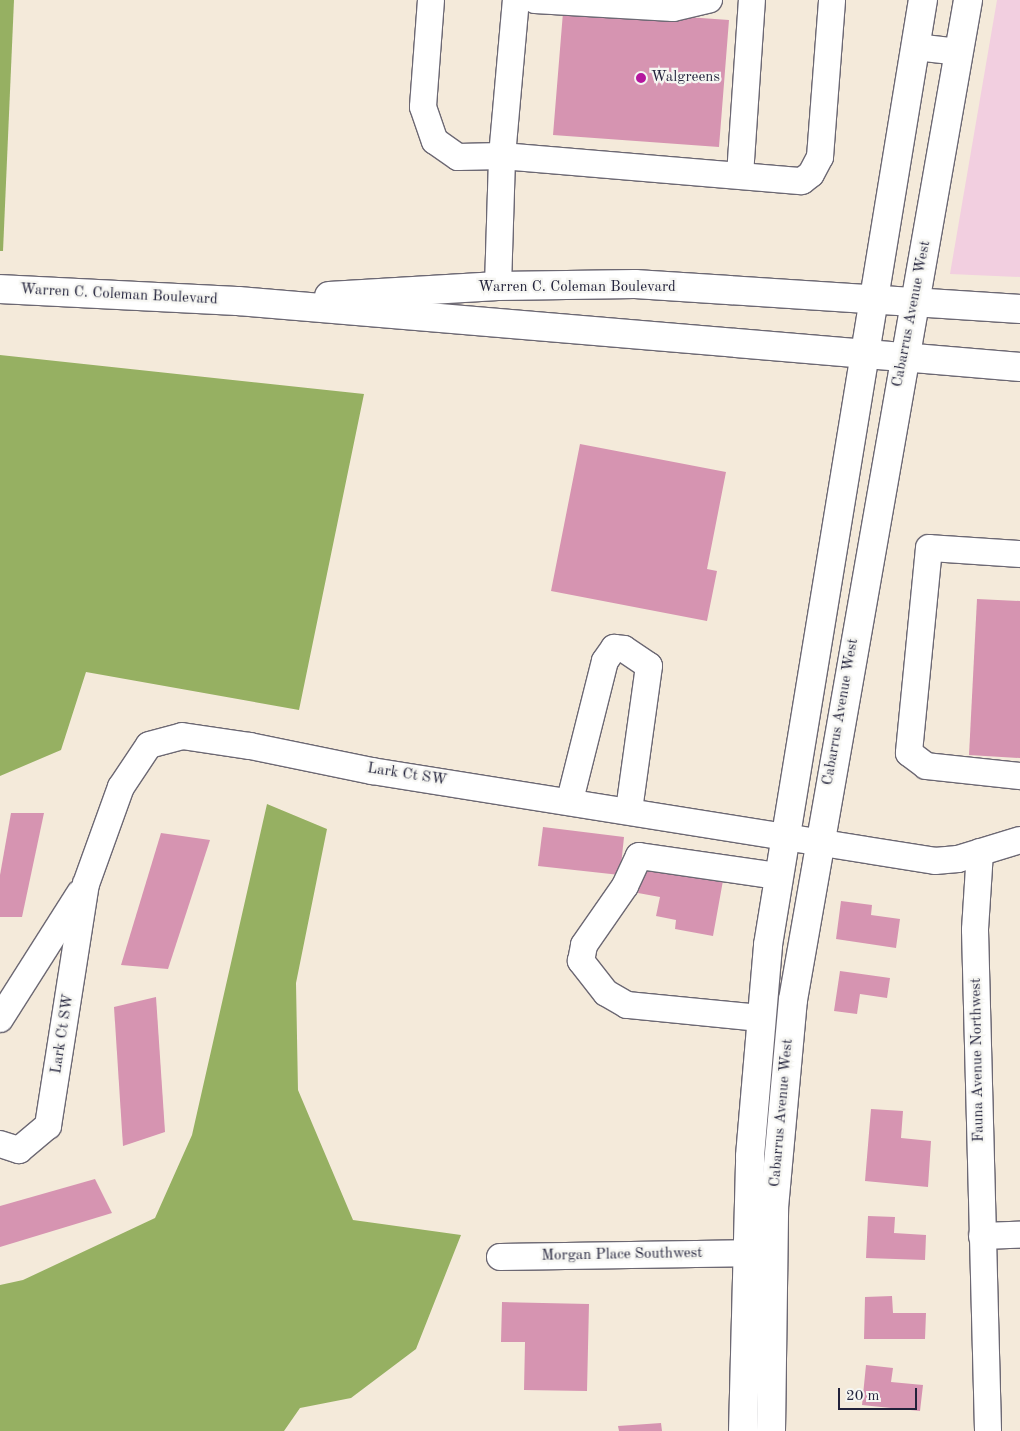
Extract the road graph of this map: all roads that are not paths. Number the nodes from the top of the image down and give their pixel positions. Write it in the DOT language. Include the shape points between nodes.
graph roads {
  1 [pos="431,0"];
  2 [pos="516,0"];
  3 [pos="535,0"];
  4 [pos="709,0"];
  5 [pos="752,0"];
  6 [pos="832,0"];
  7 [pos="923,0"];
  8 [pos="968,0"];
  9 [pos="915,47"];
  10 [pos="959,52"];
  11 [pos="502,156"];
  12 [pos="740,175"];
  13 [pos="498,286"];
  14 [pos="0,289"];
  15 [pos="874,298"];
  16 [pos="916,300"];
  17 [pos="238,301"];
  18 [pos="1020,309"];
  19 [pos="865,354"];
  20 [pos="904,358"];
  21 [pos="1020,367"];
  22 [pos="1020,554"];
  23 [pos="1020,776"];
  24 [pos="570,800"];
  25 [pos="629,811"];
  26 [pos="783,835"];
  27 [pos="819,840"];
  28 [pos="1020,840"];
  29 [pos="980,852"];
  30 [pos="777,876"];
  31 [pos="86,884"];
  32 [pos="760,1018"];
  33 [pos="0,1019"];
  34 [pos="0,1144"];
  35 [pos="1020,1235"];
  36 [pos="982,1236"];
  37 [pos="745,1254"];
  38 [pos="500,1257"];
  39 [pos="771,1369"];
  40 [pos="743,1431"];
  41 [pos="771,1431"];
  42 [pos="988,1431"];
  1 -- 11 [label="street" via="423,107 435,141 458,157"];
  2 -- 11 [label="street"];
  3 -- 4 [label="street" via="673,8"];
  5 -- 12 [label="street"];
  6 -- 12 [label="street" via="820,157 812,174 802,181"];
  7 -- 9 [label="main road, Cabarrus Avenue West"];
  8 -- 10 [label="main road, Cabarrus Avenue West"];
  9 -- 10 [label="street"];
  9 -- 15 [label="main road, Cabarrus Avenue West"];
  10 -- 16 [label="main road, Cabarrus Avenue West"];
  11 -- 12 [label="street"];
  11 -- 13 [label="street"];
  13 -- 15 [label="main road, Warren C. Coleman Boulevard" via="635,284"];
  13 -- 17 [label="main road, Warren C. Coleman Boulevard"];
  14 -- 17 [label="main road, Warren C. Coleman Boulevard"];
  15 -- 16 [label="main road, Warren C. Coleman Boulevard"];
  15 -- 19 [label="main road, Cabarrus Avenue West"];
  16 -- 18 [label="main road, Warren C. Coleman Boulevard"];
  16 -- 20 [label="main road, Cabarrus Avenue West"];
  17 -- 19 [label="main road, Warren C. Coleman Boulevard"];
  19 -- 20 [label="main road, Warren C. Coleman Boulevard"];
  19 -- 26 [label="main road, Cabarrus Avenue West"];
  20 -- 21 [label="main road, Warren C. Coleman Boulevard"];
  20 -- 27 [label="main road, Cabarrus Avenue West"];
  22 -- 23 [label="street" via="929,548 909,753 926,766"];
  24 -- 25 [label="street, Lark Ct SW"];
  24 -- 25 [label="street" via="605,661 614,648 624,649 650,666"];
  24 -- 31 [label="street, Lark Ct SW" via="182,736 149,745 120,786"];
  25 -- 26 [label="street, Lark Ct SW"];
  26 -- 27 [label="street, Lark Ct SW"];
  26 -- 30 [label="main road, Cabarrus Avenue West"];
  27 -- 29 [label="street" via="935,861"];
  27 -- 39 [label="main road, Cabarrus Avenue West" via="782,1100"];
  28 -- 29 [label="street"];
  29 -- 36 [label="street, Fauna Avenue Northwest" via="975,930"];
  30 -- 32 [label="main road, Cabarrus Avenue West"];
  30 -- 32 [label="street" via="639,856 625,886 584,944 581,961 606,993 627,1005"];
  31 -- 33 [label="street, Lark Ct SW"];
  31 -- 34 [label="street, Lark Ct SW" via="48,1126 19,1150"];
  32 -- 37 [label="main road, Cabarrus Avenue West"];
  35 -- 36 [label="street"];
  36 -- 42 [label="street, Fauna Avenue Northwest"];
  37 -- 38 [label="street, Morgan Place Southwest"];
  37 -- 39 [label="street" via="758,1261 758,1310"];
  37 -- 40 [label="main road, Cabarrus Avenue West"];
  39 -- 41 [label="main road, Cabarrus Avenue West"];
}
